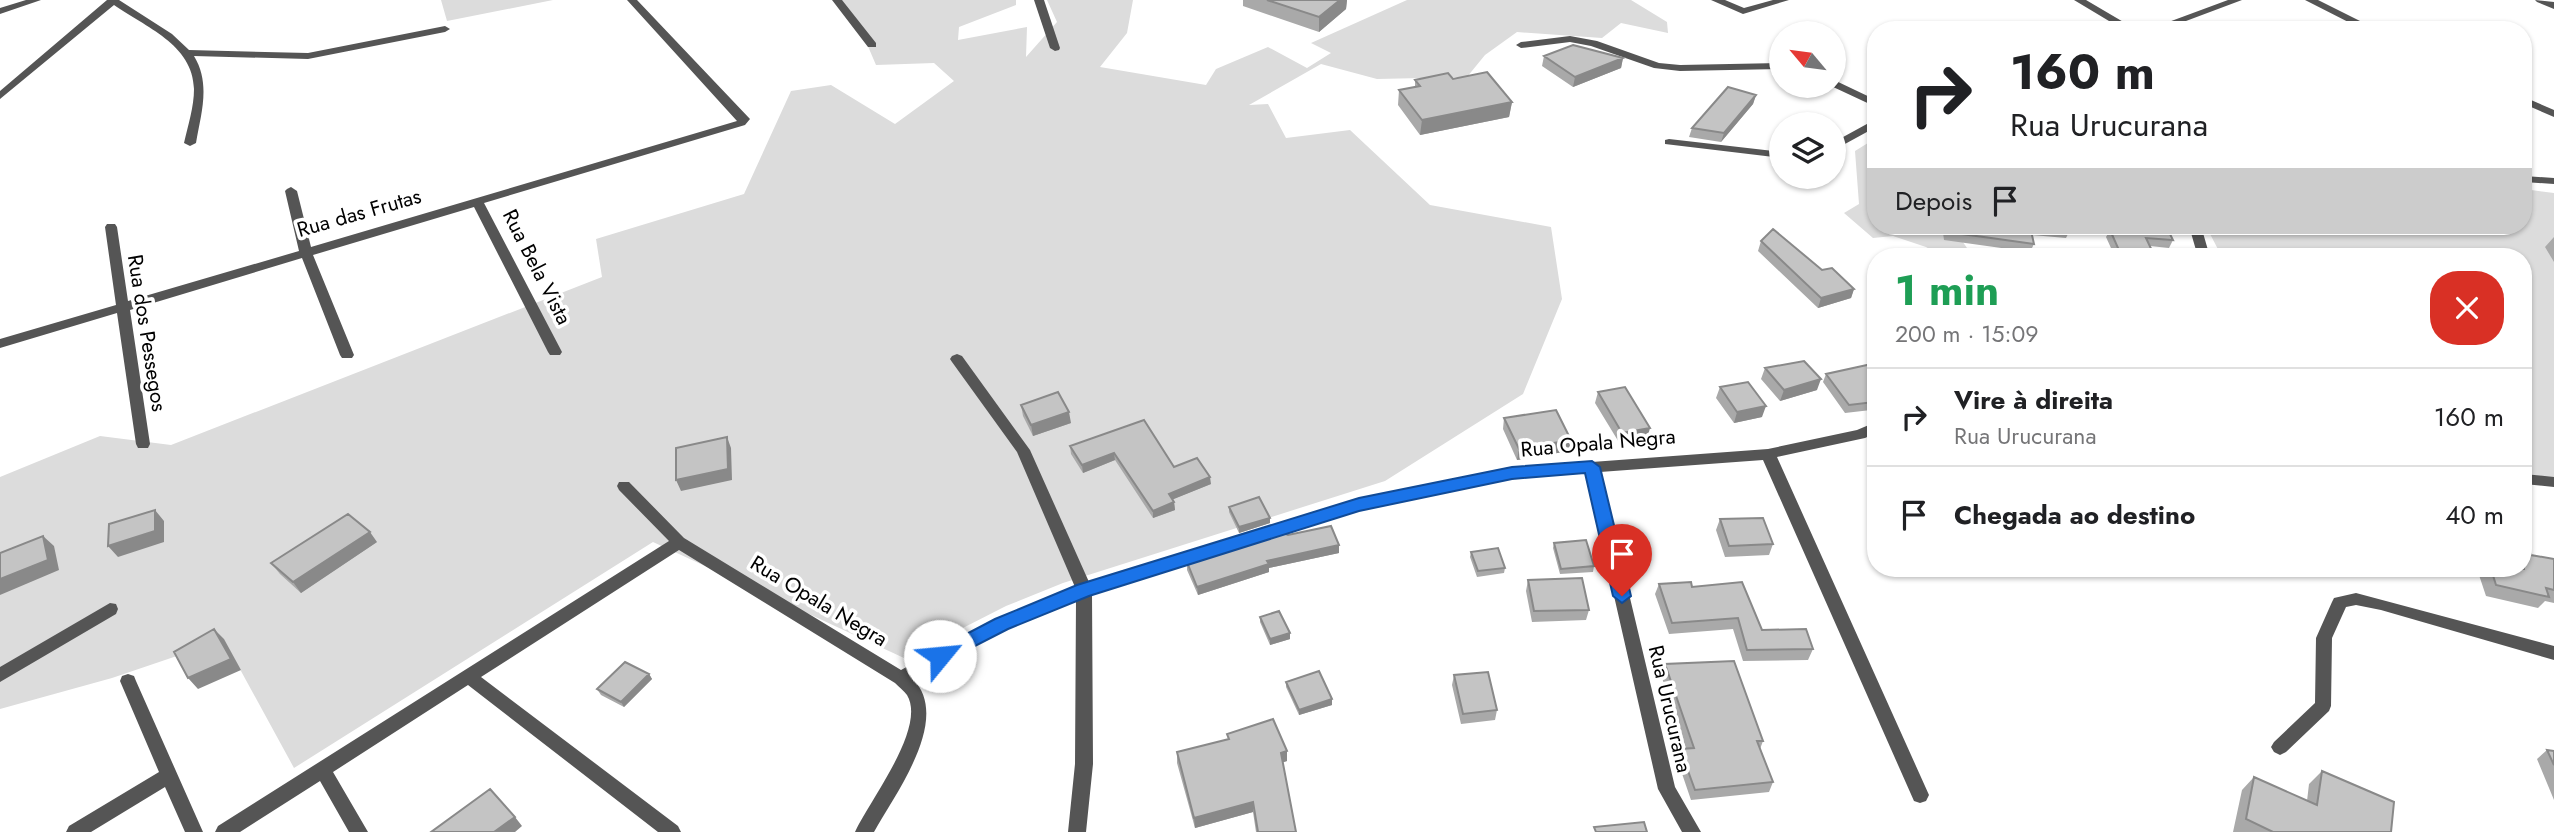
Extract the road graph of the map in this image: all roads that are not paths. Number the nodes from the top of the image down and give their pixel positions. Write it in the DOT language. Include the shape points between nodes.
graph roads {
  1 [pos="36,0"];
  2 [pos="113,0"];
  3 [pos="632,0"];
  4 [pos="837,0"];
  5 [pos="1039,0"];
  6 [pos="1717,0"];
  7 [pos="1784,0"];
  8 [pos="2079,0"];
  9 [pos="2237,0"];
  10 [pos="2310,0"];
  11 [pos="2540,0"];
  12 [pos="2554,6"];
  13 [pos="0,11"];
  14 [pos="2116,21"];
  15 [pos="2178,21"];
  16 [pos="2354,21"];
  17 [pos="446,29"];
  18 [pos="872,45"];
  19 [pos="1521,45"];
  20 [pos="1055,48"];
  21 [pos="187,53"];
  22 [pos="1769,66"];
  23 [pos="1846,89"];
  24 [pos="0,96"];
  25 [pos="1867,100"];
  26 [pos="2532,104"];
  27 [pos="2554,114"];
  28 [pos="1867,127"];
  29 [pos="1846,140"];
  30 [pos="1669,142"];
  31 [pos="190,143"];
  32 [pos="1769,154"];
  33 [pos="2532,180"];
  34 [pos="2554,181"];
  35 [pos="291,191"];
  36 [pos="478,203"];
  37 [pos="111,227"];
  38 [pos="306,252"];
  39 [pos="121,306"];
  40 [pos="0,344"];
  41 [pos="555,352"];
  42 [pos="347,355"];
  43 [pos="957,359"];
  44 [pos="1867,431"];
  45 [pos="143,444"];
  46 [pos="1768,454"];
  47 [pos="1592,467"];
  48 [pos="2532,480"];
  49 [pos="2554,482"];
  50 [pos="624,486"];
  51 [pos="679,542"];
  52 [pos="1084,590"];
  53 [pos="110,609"];
  54 [pos="2554,653"];
  55 [pos="0,675"];
  56 [pos="468,676"];
  57 [pos="901,678"];
  58 [pos="128,681"];
  59 [pos="2280,747"];
  60 [pos="324,770"];
  61 [pos="169,775"];
  62 [pos="1920,795"];
  63 [pos="75,832"];
  64 [pos="194,832"];
  65 [pos="224,832"];
  66 [pos="359,832"];
  67 [pos="672,832"];
  68 [pos="864,832"];
  69 [pos="1077,832"];
  70 [pos="1692,832"];
  1 -- 13 [label="street"];
  2 -- 21 [label="street"];
  2 -- 24 [label="street"];
  3 -- 36 [label="street, Rua das Frutas" via="744,119 731,127"];
  4 -- 18 [label="street"];
  5 -- 20 [label="street"];
  6 -- 7 [label="street" via="1743,10"];
  8 -- 14 [label="street"];
  9 -- 15 [label="street"];
  10 -- 16 [label="street"];
  11 -- 12 [label="street"];
  17 -- 21 [label="street" via="308,56"];
  19 -- 22 [label="street" via="1570,39 1658,66"];
  21 -- 31 [label="street" via="198,69 199,89"];
  23 -- 25 [label="street"];
  26 -- 27 [label="street"];
  28 -- 29 [label="street"];
  30 -- 32 [label="street"];
  33 -- 34 [label="street"];
  35 -- 38 [label="street"];
  36 -- 38 [label="street, Rua das Frutas"];
  36 -- 41 [label="street, Rua Bela Vista"];
  37 -- 39 [label="street, Rua dos Pessegos"];
  38 -- 39 [label="street, Rua das Frutas"];
  38 -- 42 [label="street"];
  39 -- 40 [label="street, Rua das Frutas"];
  39 -- 45 [label="street, Rua dos Pessegos"];
  43 -- 52 [label="street" via="1023,450"];
  44 -- 46 [label="street, Rua Opala Negra"];
  46 -- 47 [label="street, Rua Opala Negra"];
  46 -- 62 [label="street"];
  47 -- 52 [label="street, Rua Opala Negra" via="1512,473 1359,505"];
  47 -- 70 [label="street, Rua Urucurana" via="1667,789"];
  48 -- 49 [label="street"];
  50 -- 51 [label="street, Rua Opala Negra"];
  51 -- 56 [label="street"];
  51 -- 57 [label="street, Rua Opala Negra"];
  52 -- 57 [label="street, Rua Opala Negra" via="1001,624"];
  52 -- 69 [label="street" via="1084,764"];
  53 -- 55 [label="street"];
  54 -- 59 [label="street" via="2356,598 2340,602 2324,638 2323,706"];
  56 -- 60 [label="street"];
  56 -- 67 [label="street"];
  57 -- 68 [label="street" via="916,694 920,718 914,741"];
  58 -- 61 [label="street"];
  60 -- 65 [label="street"];
  60 -- 66 [label="street"];
  61 -- 63 [label="street"];
  61 -- 64 [label="street"];
}
